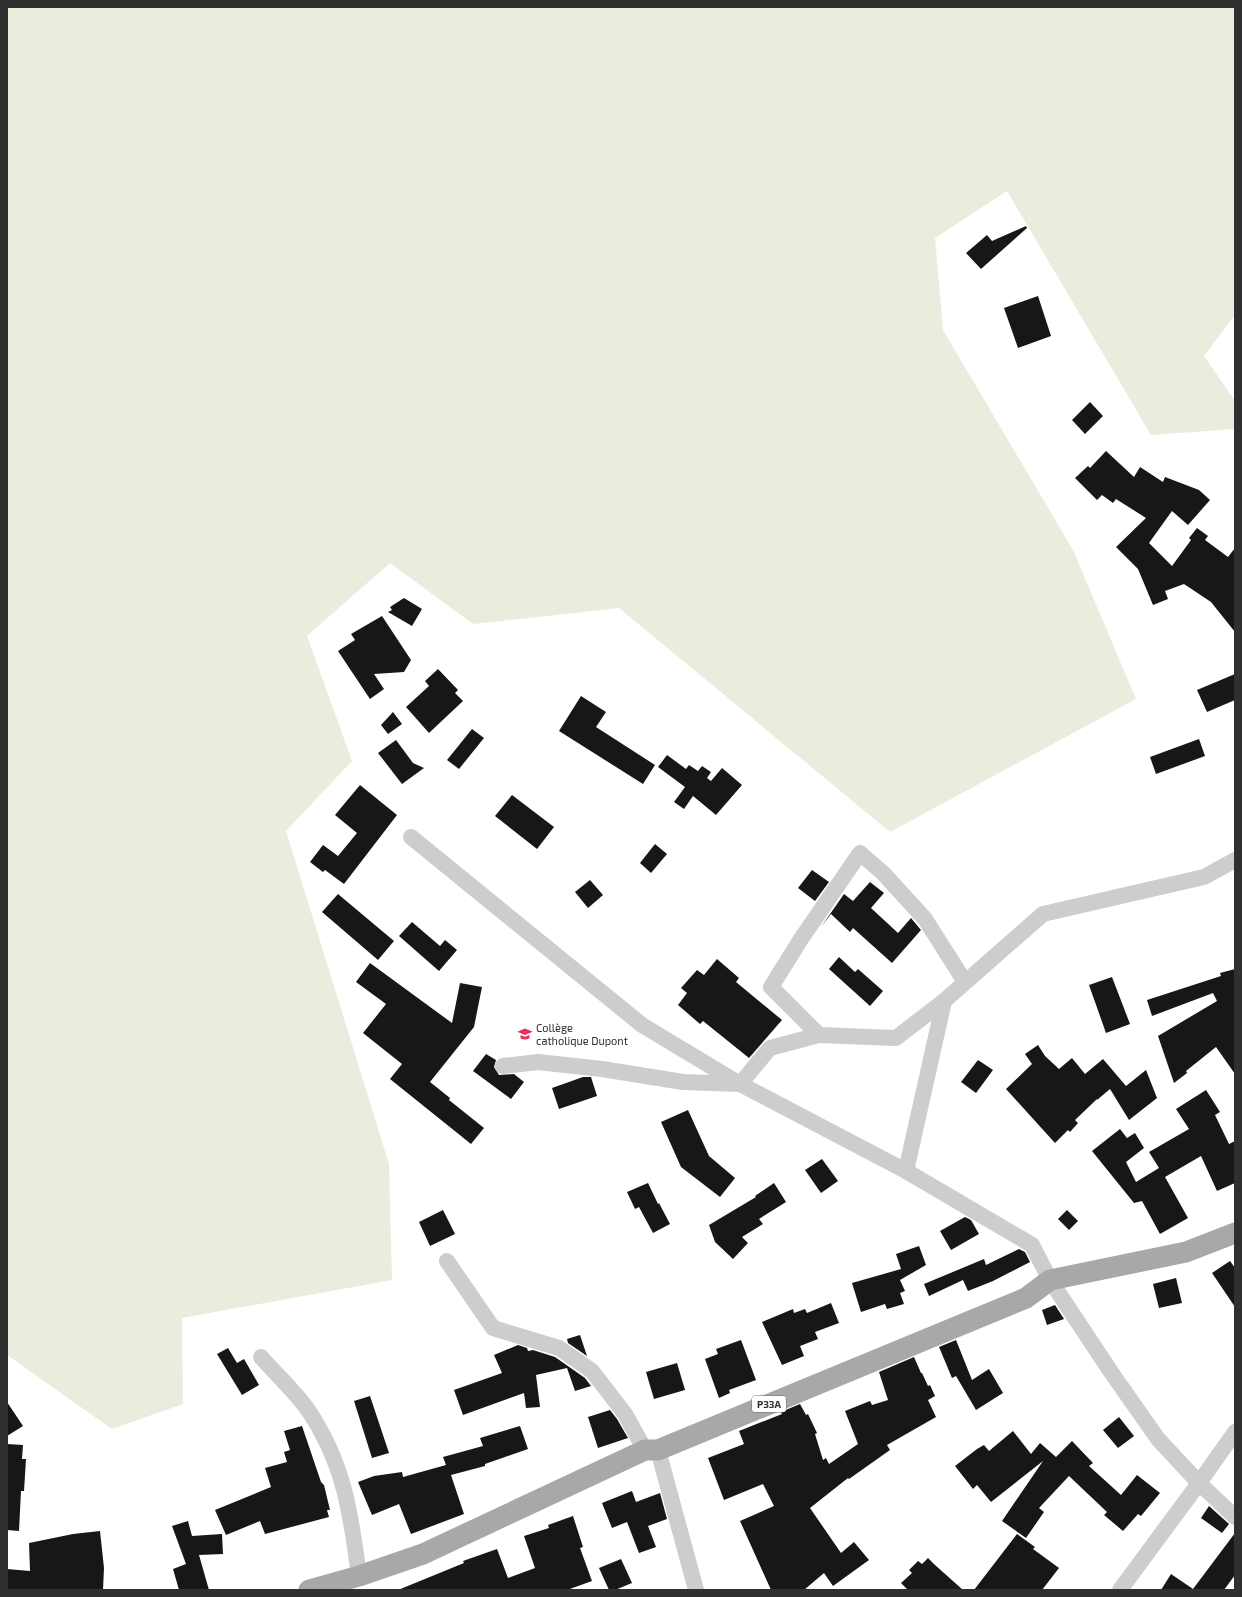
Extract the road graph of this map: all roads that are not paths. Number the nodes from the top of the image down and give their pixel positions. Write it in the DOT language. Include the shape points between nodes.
graph roads {
  1 [pos="411,837"];
  2 [pos="1235,860"];
  3 [pos="965,982"];
  4 [pos="944,1001"];
  5 [pos="819,1035"];
  6 [pos="503,1066"];
  7 [pos="740,1084"];
  8 [pos="906,1171"];
  9 [pos="1235,1233"];
  10 [pos="447,1261"];
  11 [pos="1050,1280"];
  12 [pos="261,1357"];
  13 [pos="1235,1432"];
  14 [pos="651,1450"];
  15 [pos="1199,1483"];
  16 [pos="1235,1517"];
  17 [pos="359,1576"];
  18 [pos="309,1590"];
  19 [pos="696,1590"];
  20 [pos="1120,1590"];
  1 -- 7 [label="street" via="642,1026"];
  2 -- 3 [label="street" via="1204,877 1043,914"];
  3 -- 4 [label="street"];
  3 -- 5 [label="street" via="925,919 883,873 860,853 771,987"];
  4 -- 5 [label="street" via="896,1038"];
  4 -- 8 [label="street"];
  5 -- 7 [label="street" via="770,1048"];
  6 -- 7 [label="street" via="538,1062 682,1082"];
  7 -- 8 [label="street"];
  8 -- 11 [label="street" via="1032,1245"];
  9 -- 11 [label="main road, P33A" via="1186,1252"];
  10 -- 14 [label="street" via="492,1328 559,1348 592,1371"];
  11 -- 14 [label="main road, P33A" via="1026,1298"];
  11 -- 15 [label="street" via="1110,1372 1158,1439"];
  12 -- 17 [label="street" via="307,1409 326,1440 338,1470 350,1513"];
  13 -- 15 [label="street"];
  14 -- 17 [label="main road, P33A" via="422,1554"];
  14 -- 19 [label="street"];
  15 -- 16 [label="street"];
  15 -- 20 [label="street"];
  17 -- 18 [label="main road, P33A"];
}
